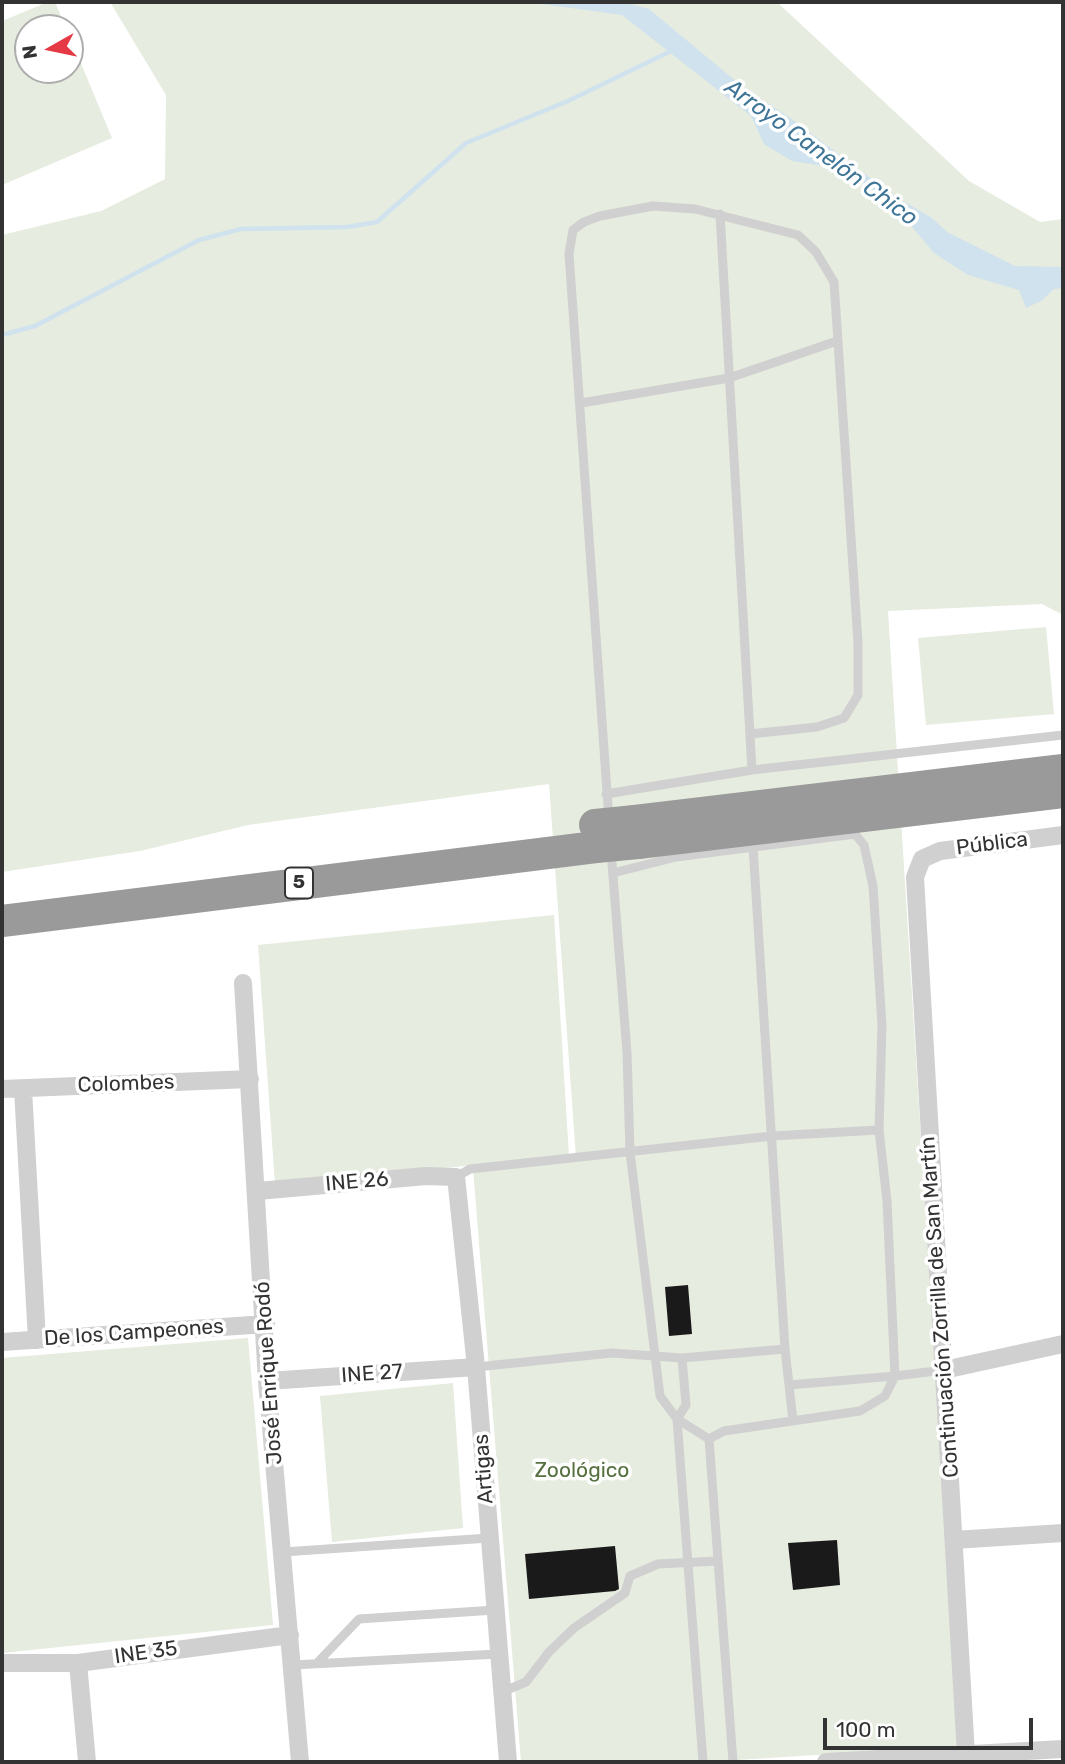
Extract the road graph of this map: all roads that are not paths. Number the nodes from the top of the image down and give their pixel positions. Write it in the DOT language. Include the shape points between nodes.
graph roads {
  1 [pos="720,214"];
  2 [pos="837,341"];
  3 [pos="729,378"];
  4 [pos="581,403"];
  5 [pos="750,734"];
  6 [pos="1063,735"];
  7 [pos="752,770"];
  8 [pos="1063,770"];
  9 [pos="1063,792"];
  10 [pos="606,794"];
  11 [pos="637,832"];
  12 [pos="1063,835"];
  13 [pos="753,847"];
  14 [pos="602,848"];
  15 [pos="922,859"];
  16 [pos="2,902"];
  17 [pos="2,921"];
  18 [pos="243,983"];
  19 [pos="250,1079"];
  20 [pos="23,1088"];
  21 [pos="2,1089"];
  22 [pos="879,1130"];
  23 [pos="772,1136"];
  24 [pos="630,1152"];
  25 [pos="456,1177"];
  26 [pos="258,1191"];
  27 [pos="266,1324"];
  28 [pos="37,1340"];
  29 [pos="2,1342"];
  30 [pos="1063,1345"];
  31 [pos="785,1349"];
  32 [pos="655,1356"];
  33 [pos="682,1357"];
  34 [pos="476,1367"];
  35 [pos="944,1370"];
  36 [pos="895,1376"];
  37 [pos="267,1381"];
  38 [pos="789,1385"];
  39 [pos="677,1419"];
  40 [pos="793,1421"];
  41 [pos="709,1439"];
  42 [pos="1063,1533"];
  43 [pos="489,1538"];
  44 [pos="954,1540"];
  45 [pos="283,1552"];
  46 [pos="718,1561"];
  47 [pos="690,1562"];
  48 [pos="495,1610"];
  49 [pos="290,1635"];
  50 [pos="498,1654"];
  51 [pos="2,1663"];
  52 [pos="78,1663"];
  53 [pos="317,1663"];
  54 [pos="293,1665"];
  55 [pos="502,1692"];
  56 [pos="1063,1749"];
  57 [pos="965,1755"];
  58 [pos="926,1760"];
  59 [pos="87,1762"];
  60 [pos="300,1762"];
  61 [pos="508,1762"];
  62 [pos="703,1762"];
  63 [pos="733,1762"];
  64 [pos="826,1762"];
  1 -- 2 [label="lane" via="798,235 816,252 834,282"];
  1 -- 3 [label="lane"];
  1 -- 4 [label="lane" via="653,206 600,216 573,230 569,254"];
  2 -- 3 [label="lane"];
  2 -- 5 [label="lane" via="858,695 844,718 817,727"];
  3 -- 4 [label="lane"];
  3 -- 5 [label="lane"];
  4 -- 10 [label="lane"];
  5 -- 7 [label="lane"];
  6 -- 7 [label="lane"];
  7 -- 10 [label="lane"];
  8 -- 11 [label="highway, 5"];
  9 -- 11 [label="highway, 5"];
  10 -- 14 [label="lane"];
  11 -- 14 [label="highway, 5, bridge"];
  12 -- 15 [label="street, Pública" via="959,847"];
  13 -- 14 [label="lane" via="676,857"];
  13 -- 22 [label="lane" via="855,834 864,845 873,886 882,1025"];
  13 -- 23 [label="lane"];
  14 -- 16 [label="highway, 5"];
  14 -- 17 [label="highway, 5"];
  14 -- 24 [label="lane" via="627,1052"];
  15 -- 35 [label="street, Continuación Zorrilla de San Martín" via="914,896"];
  18 -- 19 [label="street, José Enrique Rodó"];
  19 -- 20 [label="street, Colombes"];
  19 -- 26 [label="street, José Enrique Rodó"];
  20 -- 21 [label="street, Colombes"];
  20 -- 28 [label="street"];
  22 -- 23 [label="lane"];
  22 -- 36 [label="lane"];
  23 -- 24 [label="lane"];
  23 -- 31 [label="lane"];
  24 -- 25 [label="lane" via="470,1169"];
  24 -- 32 [label="lane"];
  25 -- 26 [label="street, INE 26"];
  25 -- 34 [label="street, Artigas"];
  26 -- 27 [label="street, José Enrique Rodó"];
  27 -- 28 [label="street, De los Campeones"];
  27 -- 37 [label="street, José Enrique Rodó"];
  28 -- 29 [label="street, De los Campeones"];
  30 -- 35 [label="street"];
  31 -- 33 [label="lane"];
  31 -- 38 [label="lane"];
  32 -- 33 [label="lane"];
  32 -- 34 [label="lane" via="612,1353"];
  32 -- 39 [label="lane" via="660,1396"];
  33 -- 39 [label="lane" via="686,1405"];
  34 -- 37 [label="street, INE 27"];
  34 -- 43 [label="street, Artigas"];
  35 -- 36 [label="lane"];
  35 -- 44 [label="street, Continuación Zorrilla de San Martín"];
  36 -- 38 [label="lane"];
  36 -- 40 [label="lane" via="885,1396 860,1411"];
  37 -- 45 [label="street, José Enrique Rodó"];
  38 -- 40 [label="lane"];
  39 -- 41 [label="lane"];
  39 -- 47 [label="lane"];
  40 -- 41 [label="lane" via="724,1431"];
  41 -- 46 [label="lane"];
  42 -- 44 [label="street"];
  43 -- 45 [label="lane"];
  43 -- 48 [label="street, Artigas"];
  44 -- 57 [label="street, Continuación Zorrilla de San Martín"];
  45 -- 49 [label="street, José Enrique Rodó"];
  46 -- 47 [label="lane"];
  46 -- 63 [label="lane"];
  47 -- 55 [label="lane" via="657,1564 630,1576 625,1593 574,1628 526,1682"];
  47 -- 62 [label="lane"];
  48 -- 50 [label="street, Artigas"];
  48 -- 53 [label="lane" via="359,1619"];
  49 -- 52 [label="street, INE 35"];
  49 -- 54 [label="street, José Enrique Rodó"];
  50 -- 53 [label="lane"];
  50 -- 55 [label="street, Artigas"];
  51 -- 52 [label="street, INE 35"];
  52 -- 59 [label="street"];
  53 -- 54 [label="lane"];
  54 -- 60 [label="street, José Enrique Rodó"];
  55 -- 61 [label="street, Artigas"];
  56 -- 57 [label="street"];
  57 -- 58 [label="street"];
  58 -- 64 [label="street"];
}
